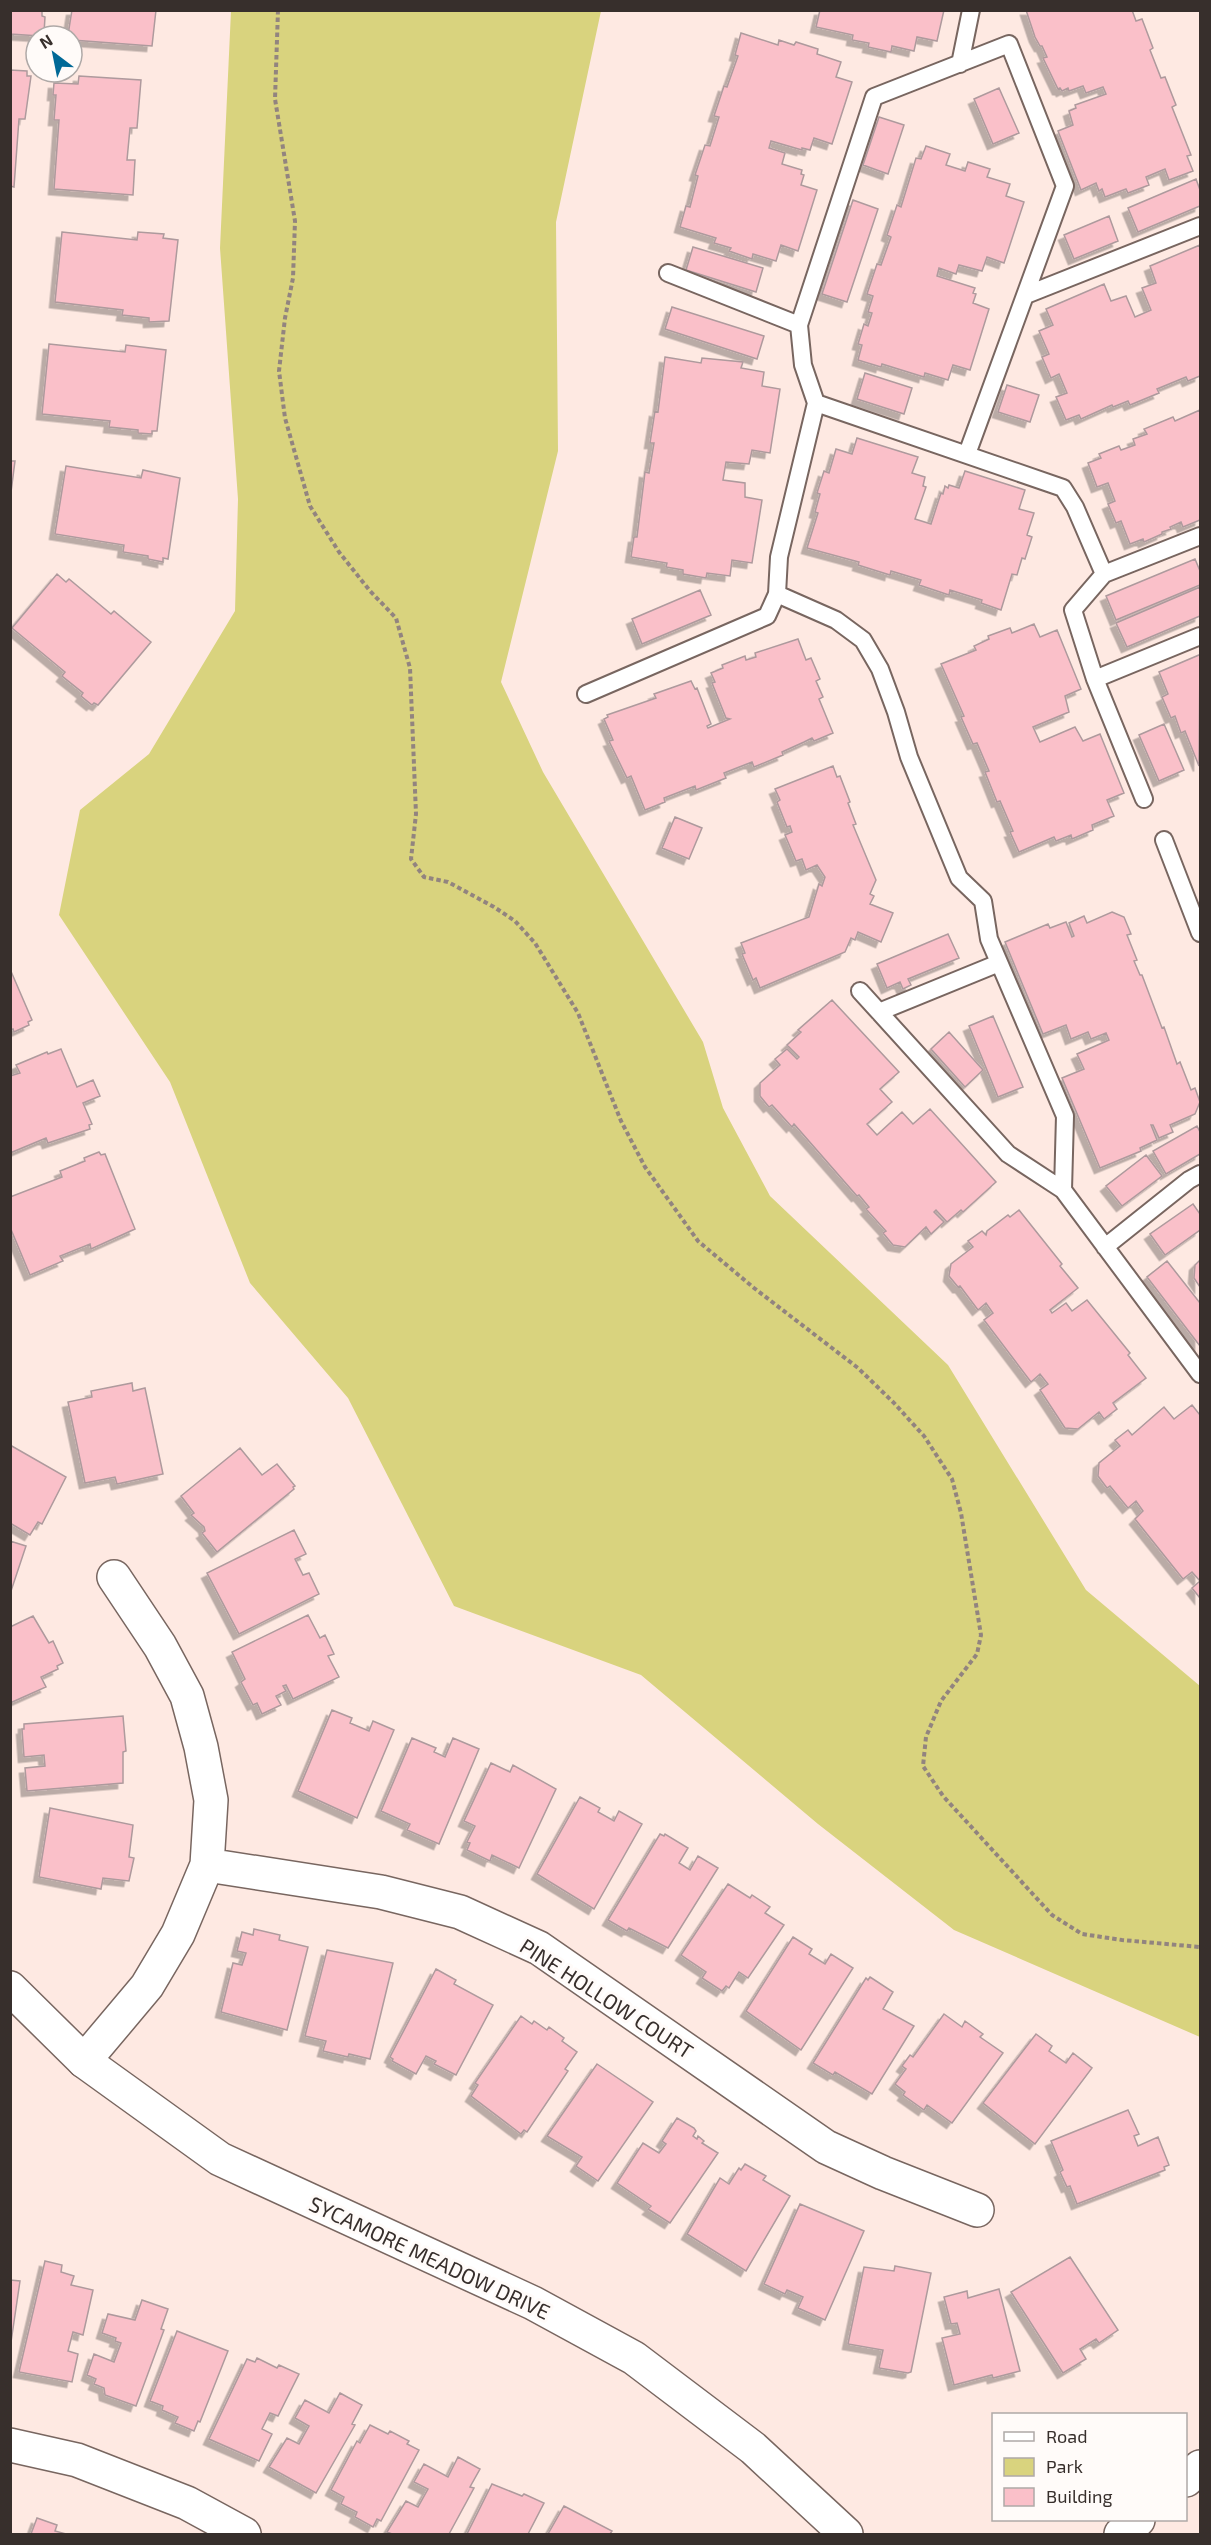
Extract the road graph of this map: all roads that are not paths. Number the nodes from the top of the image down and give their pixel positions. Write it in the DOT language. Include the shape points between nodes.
graph roads {
  1 [pos="971,10"];
  2 [pos="960,64"];
  3 [pos="1200,226"];
  4 [pos="668,273"];
  5 [pos="1026,295"];
  6 [pos="798,325"];
  7 [pos="816,403"];
  8 [pos="967,454"];
  9 [pos="1200,536"];
  10 [pos="1104,574"];
  11 [pos="777,594"];
  12 [pos="1200,636"];
  13 [pos="1095,679"];
  14 [pos="586,694"];
  15 [pos="1144,799"];
  16 [pos="1164,840"];
  17 [pos="1200,933"];
  18 [pos="999,963"];
  19 [pos="860,991"];
  20 [pos="879,1012"];
  21 [pos="1200,1174"];
  22 [pos="1063,1190"];
  23 [pos="1105,1247"];
  24 [pos="1200,1374"];
  25 [pos="114,1577"];
  26 [pos="207,1865"];
  27 [pos="10,1988"];
  28 [pos="84,2061"];
  29 [pos="976,2210"];
  30 [pos="10,2445"];
  31 [pos="1200,2467"];
  32 [pos="1187,2478"];
  33 [pos="1137,2521"];
  34 [pos="244,2535"];
  35 [pos="846,2535"];
  36 [pos="1121,2535"];
  1 -- 2 [label="lane"];
  2 -- 5 [label="lane" via="1009,44 1065,186"];
  2 -- 6 [label="lane" via="874,97"];
  3 -- 5 [label="lane"];
  4 -- 6 [label="lane"];
  5 -- 8 [label="lane"];
  6 -- 7 [label="lane" via="803,365"];
  7 -- 8 [label="lane"];
  7 -- 11 [label="lane" via="779,557"];
  8 -- 10 [label="lane" via="1063,488"];
  9 -- 10 [label="lane"];
  10 -- 13 [label="lane" via="1072,610"];
  11 -- 14 [label="lane" via="767,616"];
  11 -- 18 [label="lane" via="836,620 863,640 880,669 909,757 959,878 982,901 989,939"];
  12 -- 13 [label="lane"];
  13 -- 15 [label="lane"];
  16 -- 17 [label="lane"];
  18 -- 20 [label="lane"];
  18 -- 22 [label="lane" via="1065,1116"];
  19 -- 20 [label="lane"];
  20 -- 22 [label="lane" via="1008,1154"];
  21 -- 23 [label="lane"];
  22 -- 23 [label="lane"];
  23 -- 24 [label="lane"];
  25 -- 26 [label="street" via="160,1646 187,1696 211,1800"];
  26 -- 28 [label="street" via="178,1934 147,1986"];
  26 -- 29 [label="street, PINE HOLLOW COURT" via="381,1892 460,1912 539,1948 826,2147"];
  27 -- 28 [label="street, SYCAMORE MEADOW DRIVE"];
  28 -- 35 [label="street, SYCAMORE MEADOW DRIVE" via="220,2159 533,2303 634,2358 753,2448"];
  30 -- 34 [label="street" via="88,2464 187,2503"];
  31 -- 32 [label="street"];
  33 -- 36 [label="street"];
}
